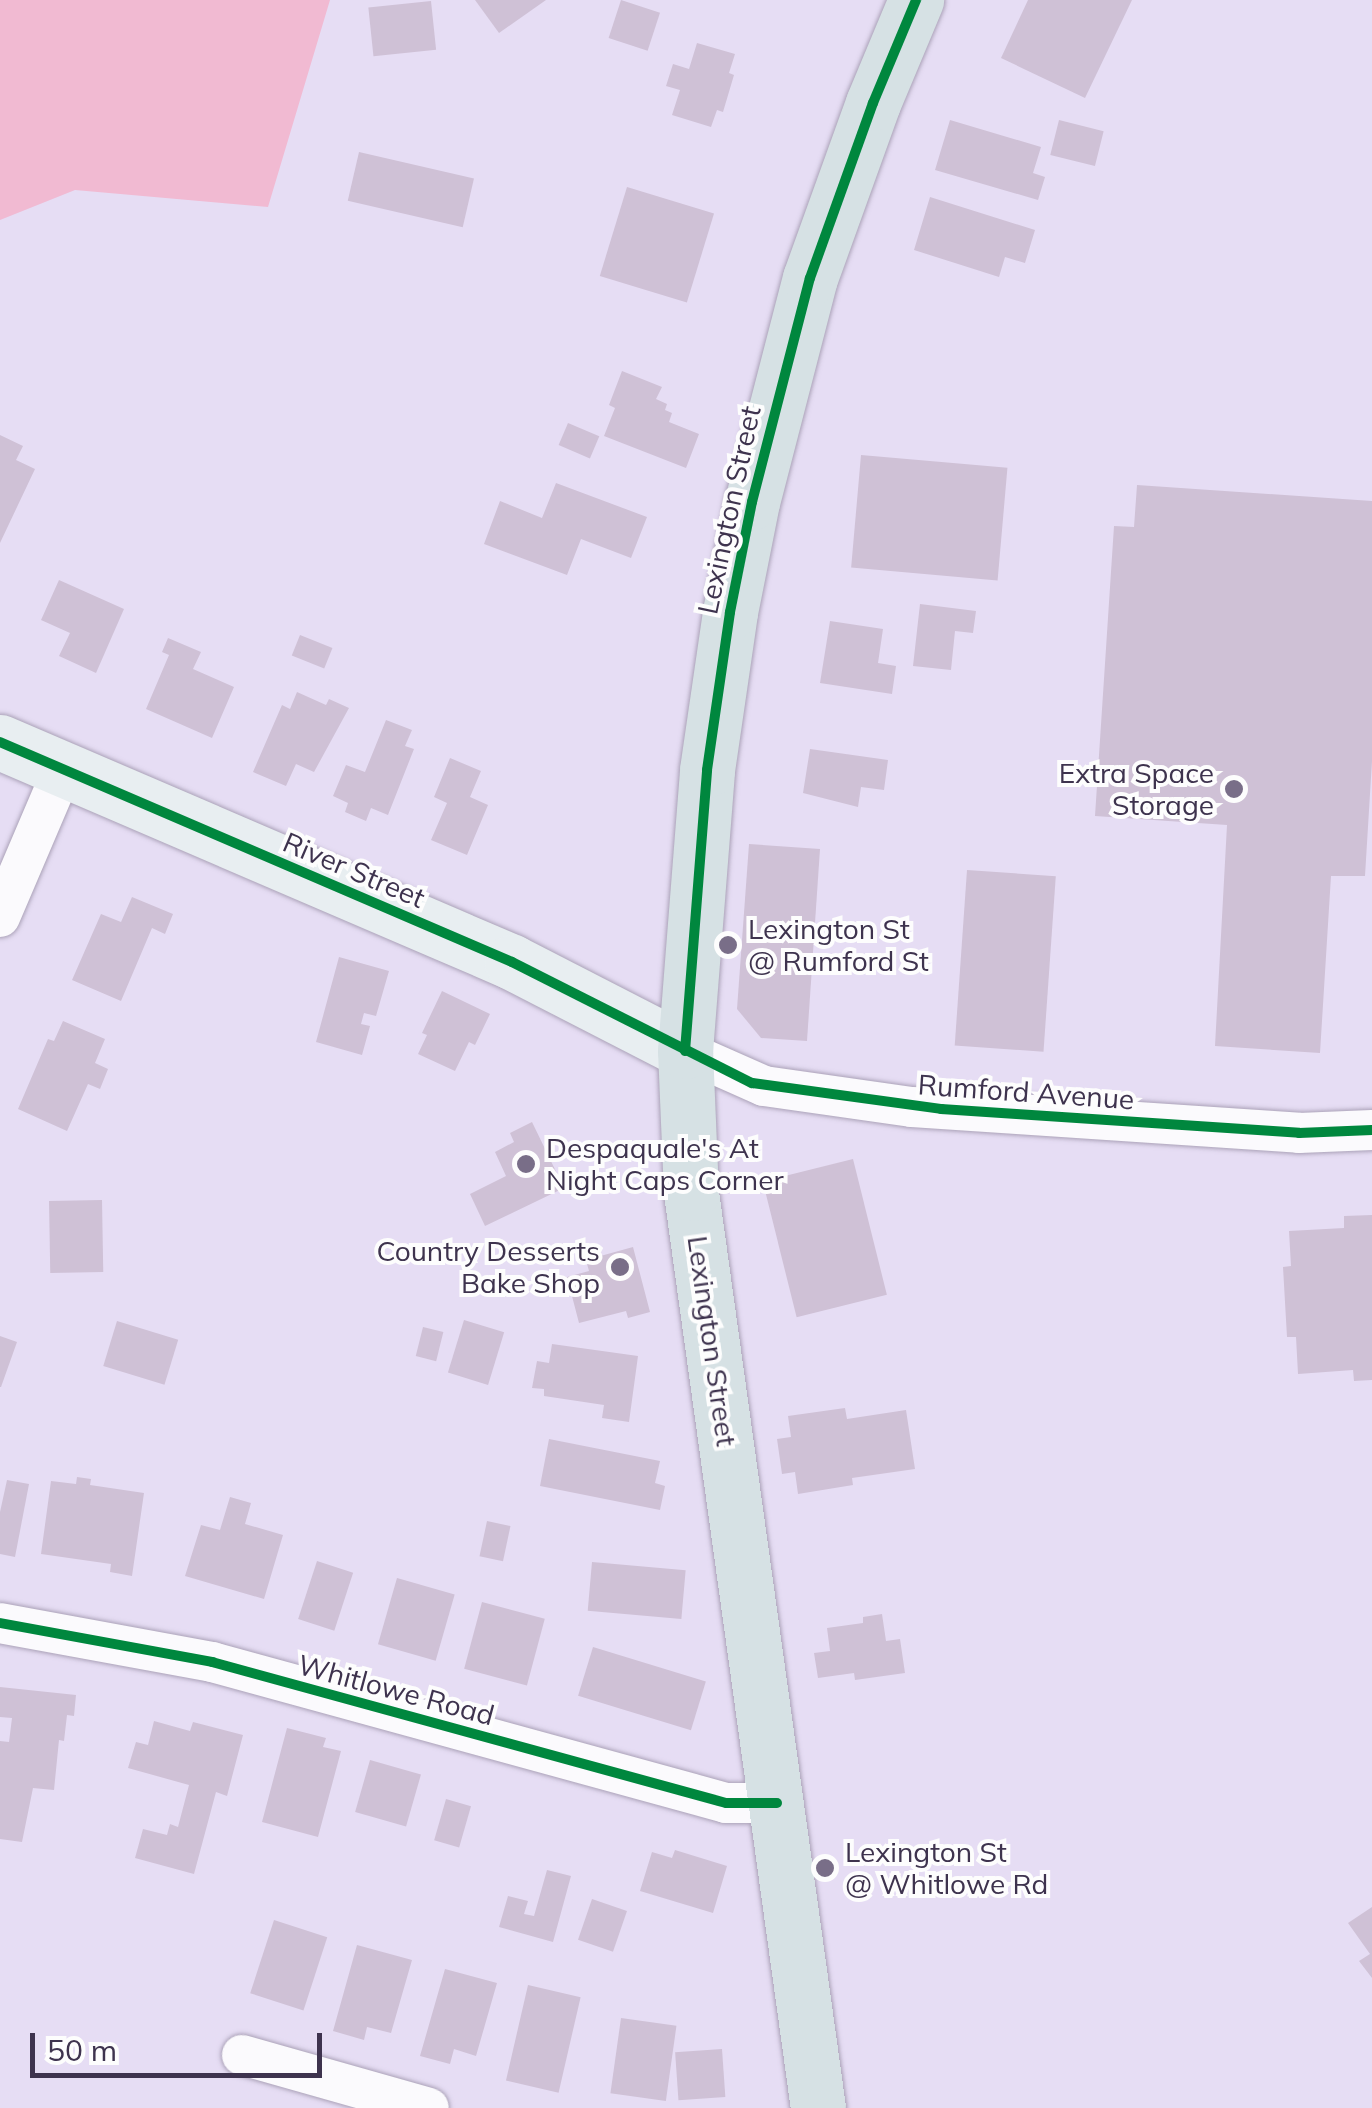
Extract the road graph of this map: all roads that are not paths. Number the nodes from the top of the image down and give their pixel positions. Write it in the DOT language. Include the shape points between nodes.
graph roads {
  1 [pos="916,0"];
  2 [pos="0,742"];
  3 [pos="63,769"];
  4 [pos="0,917"];
  5 [pos="685,1052"];
  6 [pos="1372,1130"];
  7 [pos="0,1624"];
  8 [pos="777,1804"];
  9 [pos="242,2055"];
  10 [pos="429,2108"];
  11 [pos="818,2108"];
  1 -- 5 [label="main road, Lexington Street" via="822,241 752,502 710,751"];
  2 -- 3 [label="street, River Street"];
  3 -- 4 [label="street"];
  3 -- 5 [label="street, River Street" via="512,962"];
  5 -- 6 [label="street, Rumford Avenue" via="764,1086 912,1106 1299,1133"];
  5 -- 8 [label="main road, Lexington Street" via="691,1193"];
  7 -- 8 [label="street, Whitlowe Road" via="212,1662 726,1803"];
  8 -- 11 [label="main road, Lexington Street"];
  9 -- 10 [label="street"];
}
